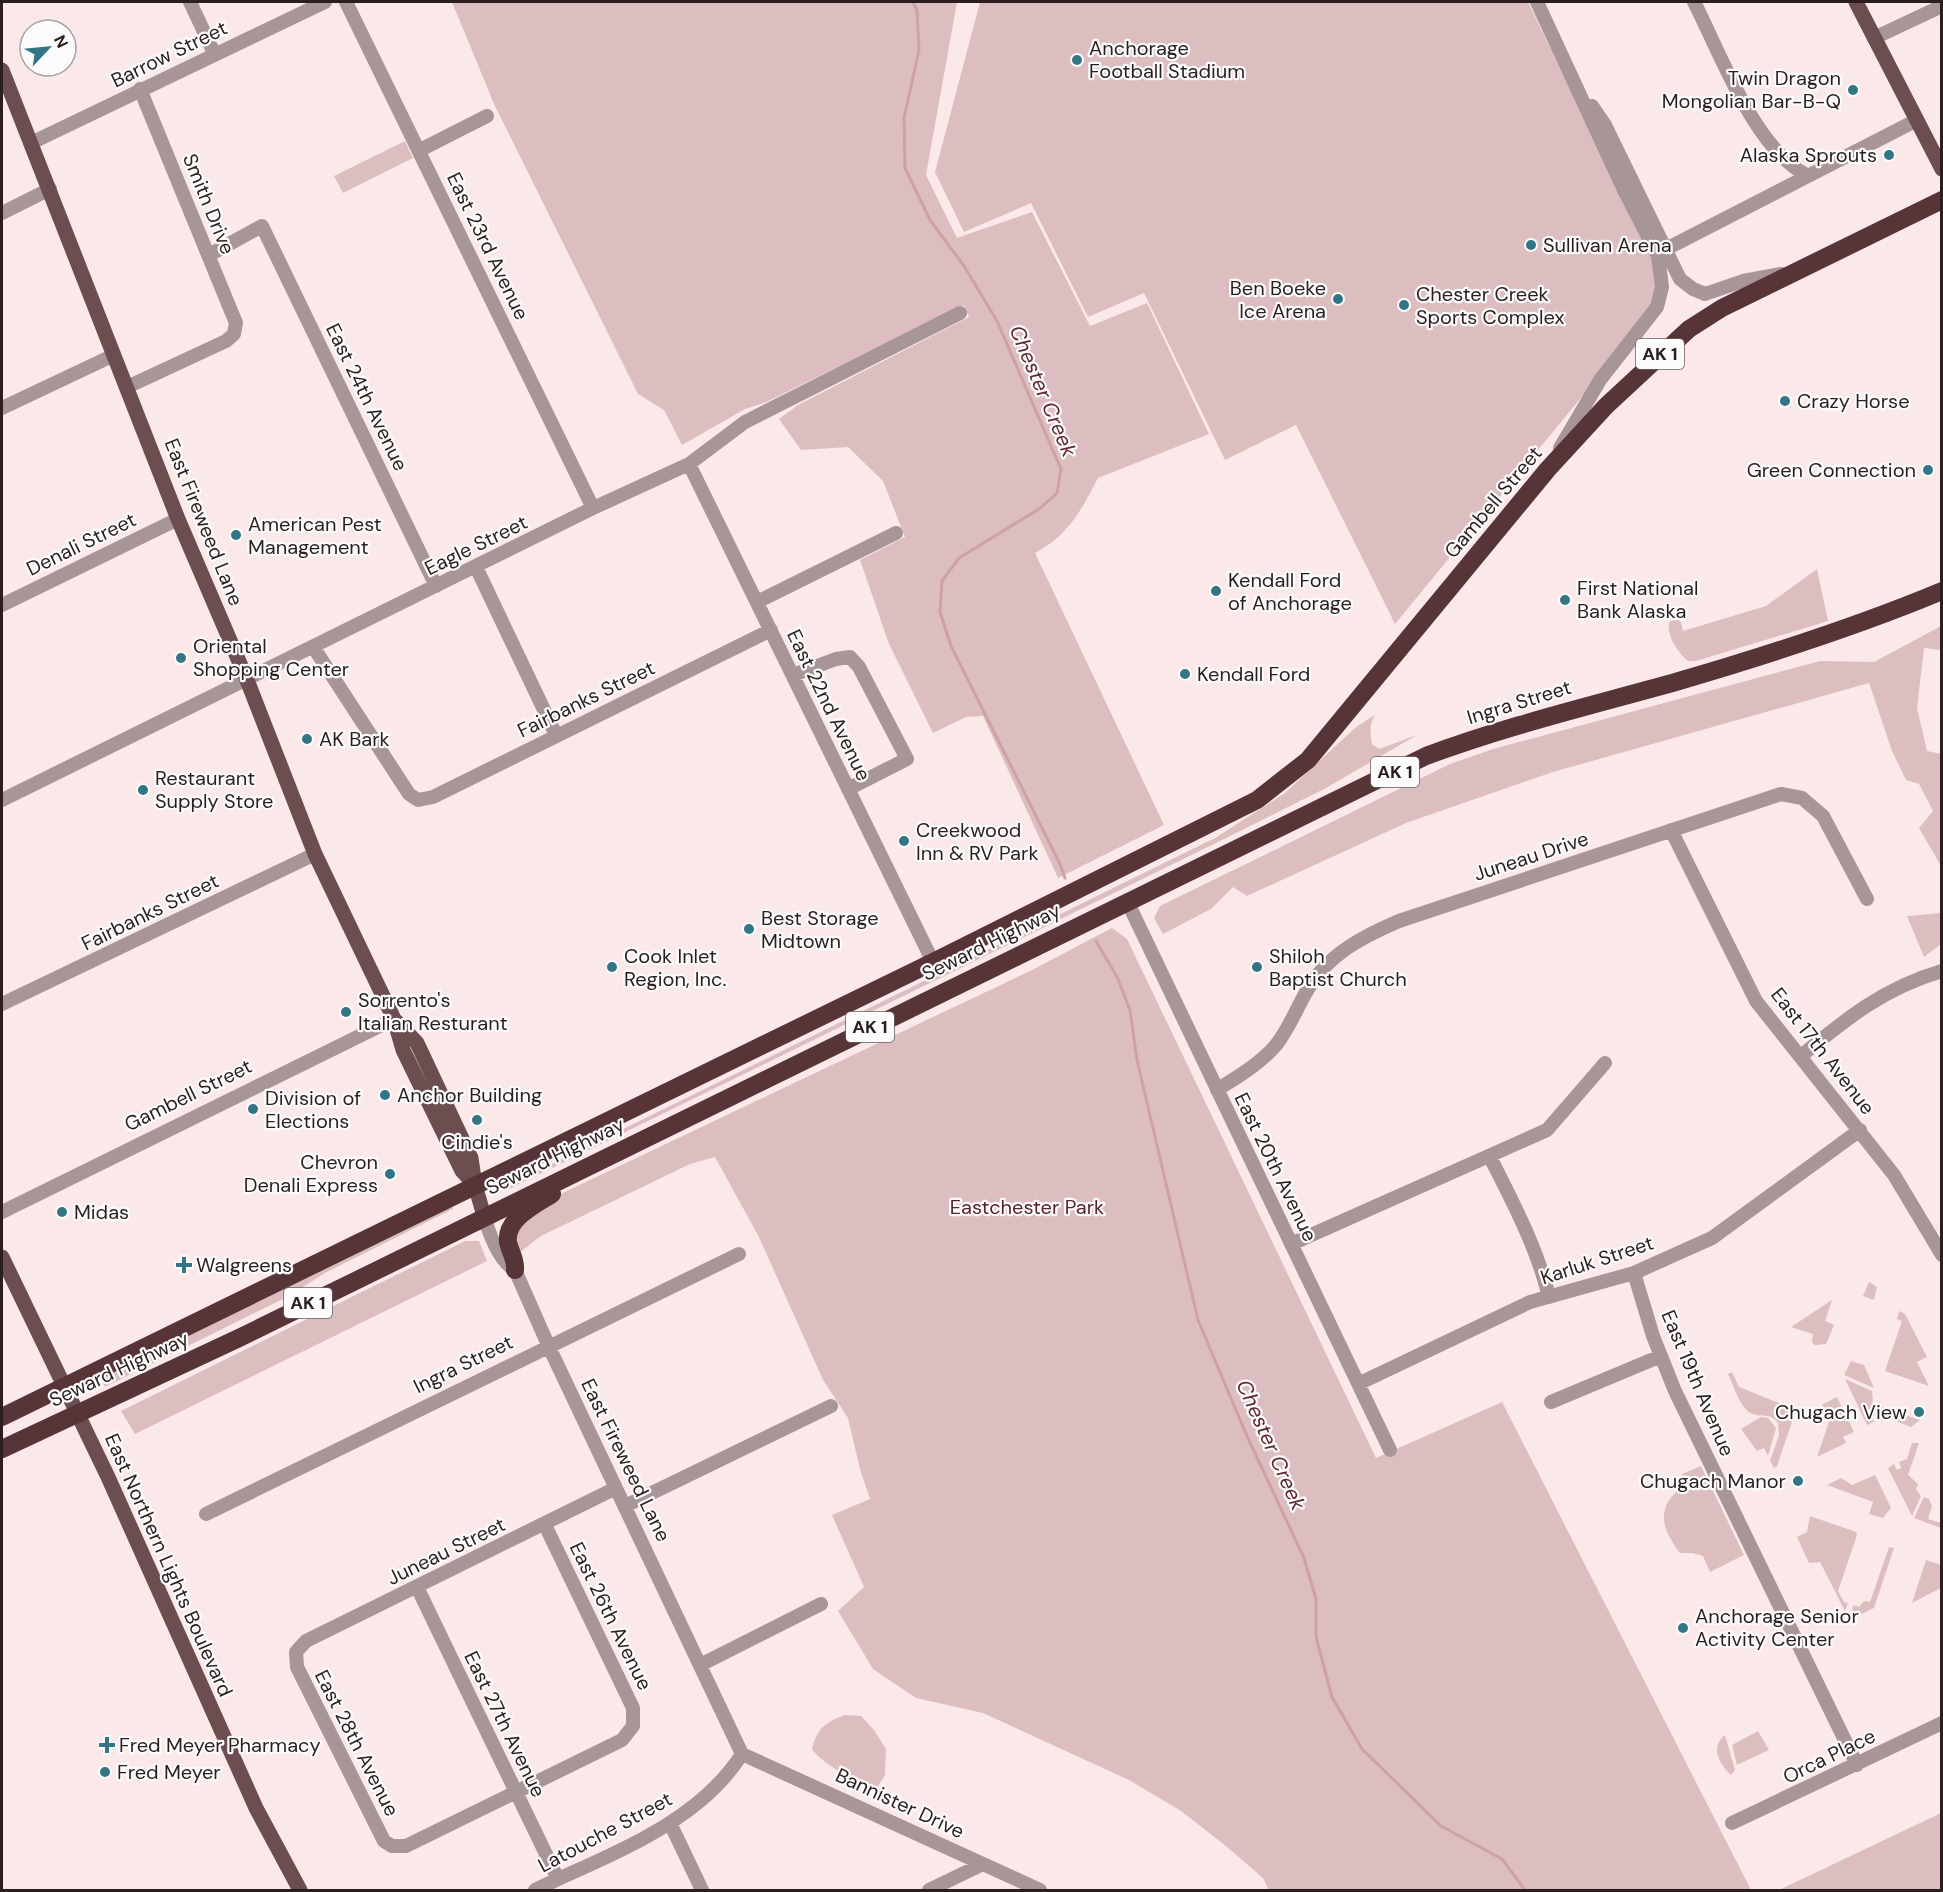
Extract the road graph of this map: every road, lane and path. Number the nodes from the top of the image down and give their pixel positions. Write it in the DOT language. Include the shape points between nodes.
graph roads {
  1 [pos="190,2"];
  2 [pos="325,2"];
  3 [pos="346,2"];
  4 [pos="1694,2"];
  5 [pos="1856,2"];
  6 [pos="1541,3"];
  7 [pos="1941,6"];
  8 [pos="1874,38"];
  9 [pos="214,53"];
  10 [pos="2,70"];
  11 [pos="1575,82"];
  12 [pos="140,90"];
  13 [pos="487,116"];
  14 [pos="1917,120"];
  15 [pos="31,143"];
  16 [pos="420,150"];
  17 [pos="1941,169"];
  18 [pos="1806,174"];
  19 [pos="50,189"];
  20 [pos="1941,200"];
  21 [pos="2,213"];
  22 [pos="1666,249"];
  23 [pos="208,255"];
  24 [pos="1804,270"];
  25 [pos="960,313"];
  26 [pos="114,355"];
  27 [pos="127,387"];
  28 [pos="2,408"];
  29 [pos="689,464"];
  30 [pos="1548,469"];
  31 [pos="593,508"];
  32 [pos="178,519"];
  33 [pos="896,533"];
  34 [pos="476,567"];
  35 [pos="436,586"];
  36 [pos="1941,591"];
  37 [pos="757,602"];
  38 [pos="2,605"];
  39 [pos="771,630"];
  40 [pos="314,648"];
  41 [pos="793,675"];
  42 [pos="246,680"];
  43 [pos="556,735"];
  44 [pos="848,789"];
  45 [pos="2,800"];
  46 [pos="1671,831"];
  47 [pos="315,854"];
  48 [pos="1113,874"];
  49 [pos="1867,899"];
  50 [pos="1127,901"];
  51 [pos="933,962"];
  52 [pos="1941,971"];
  53 [pos="2,1004"];
  54 [pos="394,1018"];
  55 [pos="1801,1056"];
  56 [pos="1605,1063"];
  57 [pos="1217,1090"];
  58 [pos="1860,1130"];
  59 [pos="613,1153"];
  60 [pos="1490,1157"];
  61 [pos="475,1185"];
  62 [pos="2,1212"];
  63 [pos="484,1216"];
  64 [pos="1291,1245"];
  65 [pos="739,1254"];
  66 [pos="1941,1254"];
  67 [pos="2,1257"];
  68 [pos="515,1270"];
  69 [pos="1634,1273"];
  70 [pos="1549,1297"];
  71 [pos="549,1347"];
  72 [pos="1661,1356"];
  73 [pos="1360,1383"];
  74 [pos="65,1387"];
  75 [pos="1551,1402"];
  76 [pos="831,1406"];
  77 [pos="78,1413"];
  78 [pos="2,1417"];
  79 [pos="2,1449"];
  80 [pos="1390,1450"];
  81 [pos="616,1488"];
  82 [pos="625,1506"];
  83 [pos="206,1514"];
  84 [pos="545,1525"];
  85 [pos="417,1587"];
  86 [pos="821,1604"];
  87 [pos="296,1652"];
  88 [pos="702,1664"];
  89 [pos="1941,1723"];
  90 [pos="742,1754"];
  91 [pos="1857,1765"];
  92 [pos="517,1793"];
  93 [pos="670,1823"];
  94 [pos="1732,1823"];
  95 [pos="983,1864"];
  96 [pos="558,1879"];
  97 [pos="300,1890"];
  98 [pos="534,1890"];
  99 [pos="702,1890"];
  100 [pos="929,1890"];
  101 [pos="1040,1890"];
  1 -- 9 [label="street"];
  2 -- 9 [label="street, Barrow Street"];
  3 -- 16 [label="street, East 23rd Avenue"];
  4 -- 18 [label="street" via="1765,135 1789,165"];
  5 -- 8 [label="main road"];
  6 -- 11 [label="street"];
  7 -- 8 [label="street"];
  8 -- 14 [label="main road"];
  9 -- 12 [label="street, Barrow Street"];
  10 -- 15 [label="main road, East Fireweed Lane"];
  11 -- 22 [label="street" via="1605,125"];
  11 -- 30 [label="street" via="1658,256 1662,287 1657,307 1600,380"];
  12 -- 15 [label="street, Barrow Street"];
  12 -- 23 [label="street, Smith Drive"];
  13 -- 16 [label="street"];
  14 -- 17 [label="main road"];
  14 -- 18 [label="street"];
  15 -- 19 [label="main road, East Fireweed Lane"];
  16 -- 31 [label="street, East 23rd Avenue"];
  18 -- 22 [label="street"];
  19 -- 21 [label="street"];
  19 -- 26 [label="main road, East Fireweed Lane"];
  20 -- 24 [label="highway, Gambell Street / AK 1"];
  22 -- 24 [label="street" via="1680,279 1706,294 1743,281"];
  23 -- 27 [label="street, Smith Drive" via="236,323 234,334"];
  23 -- 35 [label="street, East 24th Avenue" via="262,226"];
  24 -- 30 [label="highway, Gambell Street / AK 1" via="1722,308 1689,329 1606,406"];
  25 -- 29 [label="street, Eagle Street" via="745,422"];
  26 -- 27 [label="main road, East Fireweed Lane"];
  26 -- 28 [label="street"];
  27 -- 32 [label="main road, East Fireweed Lane"];
  29 -- 31 [label="street, Eagle Street"];
  29 -- 37 [label="street, East 22nd Avenue"];
  30 -- 48 [label="highway, Gambell Street / AK 1" via="1308,760 1257,800"];
  31 -- 34 [label="street, Eagle Street"];
  32 -- 38 [label="street, Denali Street"];
  32 -- 42 [label="main road, East Fireweed Lane"];
  33 -- 37 [label="street"];
  34 -- 35 [label="street, Eagle Street"];
  34 -- 43 [label="street"];
  35 -- 40 [label="street, Eagle Street"];
  36 -- 50 [label="highway, Ingra Street / AK 1" via="1855,626 1534,719 1437,752"];
  37 -- 39 [label="street, East 22nd Avenue"];
  39 -- 41 [label="street, East 22nd Avenue"];
  39 -- 43 [label="street, Fairbanks Street"];
  40 -- 42 [label="street, Eagle Street"];
  40 -- 43 [label="street, Fairbanks Street" via="409,794 418,800"];
  41 -- 44 [label="street, East 22nd Avenue"];
  41 -- 44 [label="street" via="850,657 907,759"];
  42 -- 45 [label="street, Eagle Street"];
  42 -- 47 [label="main road, East Fireweed Lane"];
  44 -- 51 [label="street, East 22nd Avenue"];
  46 -- 49 [label="street, Juneau Drive" via="1781,794 1802,798 1823,816"];
  46 -- 55 [label="street, East 17th Avenue" via="1756,1001"];
  46 -- 57 [label="street, Juneau Drive" via="1368,934 1331,959 1309,986 1276,1045"];
  47 -- 53 [label="street, Fairbanks Street"];
  47 -- 54 [label="main road, East Fireweed Lane"];
  48 -- 51 [label="highway, Seward Highway / AK 1"];
  50 -- 57 [label="street, East 20th Avenue"];
  50 -- 59 [label="highway, Seward Highway / AK 1"];
  51 -- 61 [label="highway, Seward Highway / AK 1"];
  52 -- 55 [label="street" via="1885,993"];
  54 -- 61 [label="main road, East Fireweed Lane" via="403,1050 462,1171"];
  54 -- 62 [label="street, Gambell Street"];
  55 -- 58 [label="street, East 17th Avenue"];
  56 -- 60 [label="street" via="1546,1130"];
  57 -- 64 [label="street, East 20th Avenue"];
  58 -- 66 [label="street, East 17th Avenue" via="1894,1175"];
  58 -- 69 [label="street, Karluk Street" via="1712,1238"];
  59 -- 63 [label="highway, Seward Highway / AK 1"];
  59 -- 68 [label="highway" via="517,1218 508,1240"];
  60 -- 64 [label="street"];
  60 -- 70 [label="street" via="1526,1229"];
  61 -- 63 [label="main road, East Fireweed Lane"];
  61 -- 74 [label="highway, Seward Highway / AK 1"];
  63 -- 68 [label="street, East Fireweed Lane" via="507,1265"];
  63 -- 77 [label="highway, Seward Highway / AK 1"];
  64 -- 73 [label="street, East 20th Avenue"];
  65 -- 71 [label="street, Ingra Street"];
  67 -- 74 [label="main road, East Northern Lights Boulevard"];
  68 -- 71 [label="street, East Fireweed Lane"];
  69 -- 70 [label="street, Karluk Street"];
  69 -- 72 [label="street, East 19th Avenue"];
  70 -- 73 [label="street, Karluk Street" via="1530,1302"];
  71 -- 81 [label="street, East Fireweed Lane"];
  71 -- 83 [label="street, Ingra Street"];
  72 -- 75 [label="street"];
  72 -- 91 [label="street, East 19th Avenue"];
  73 -- 80 [label="street, East 20th Avenue"];
  74 -- 77 [label="main road, East Northern Lights Boulevard"];
  74 -- 78 [label="highway, Seward Highway / AK 1"];
  76 -- 82 [label="street"];
  77 -- 79 [label="highway, Seward Highway / AK 1"];
  77 -- 97 [label="main road, East Northern Lights Boulevard" via="256,1809"];
  81 -- 82 [label="street, East Fireweed Lane"];
  81 -- 84 [label="street, Juneau Street"];
  82 -- 88 [label="street, East Fireweed Lane"];
  84 -- 85 [label="street, Juneau Street"];
  84 -- 92 [label="street, East 26th Avenue" via="633,1708 633,1726 622,1740"];
  85 -- 87 [label="street, Juneau Street" via="306,1641"];
  85 -- 92 [label="street, East 27th Avenue"];
  86 -- 88 [label="street"];
  87 -- 92 [label="street, East 28th Avenue" via="297,1667 384,1841 392,1846 406,1846"];
  88 -- 90 [label="street, East Fireweed Lane"];
  89 -- 91 [label="street, Orca Place"];
  90 -- 93 [label="street, Latouche Street" via="728,1775"];
  90 -- 95 [label="street, Bannister Drive"];
  91 -- 94 [label="street, Orca Place"];
  92 -- 96 [label="street, East 27th Avenue"];
  93 -- 96 [label="street, Latouche Street"];
  93 -- 99 [label="street"];
  95 -- 100 [label="street"];
  95 -- 101 [label="street, Bannister Drive"];
  96 -- 98 [label="street, Latouche Street"];
}
